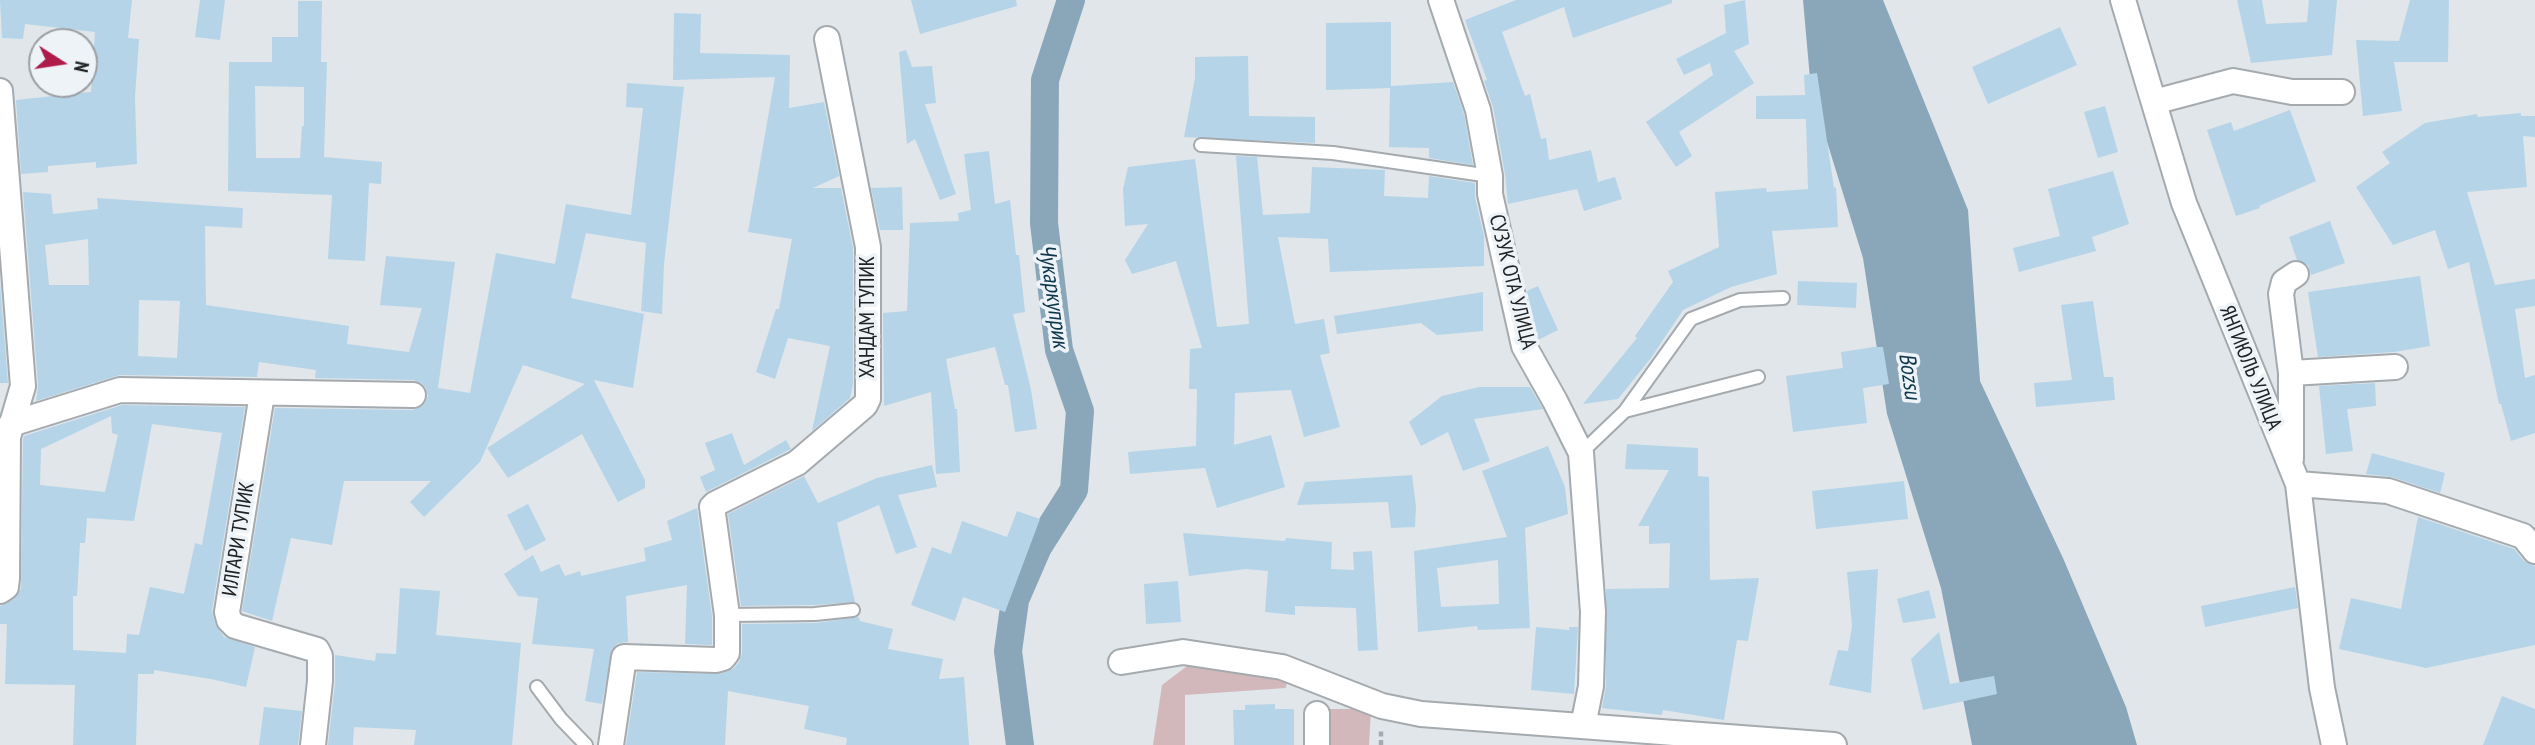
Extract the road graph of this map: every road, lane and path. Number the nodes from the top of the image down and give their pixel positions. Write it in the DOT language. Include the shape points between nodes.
graph roads {
  1 [pos="2123,0"];
  2 [pos="1446,2"];
  3 [pos="827,39"];
  4 [pos="2342,92"];
  5 [pos="2154,102"];
  6 [pos="1,108"];
  7 [pos="1201,145"];
  8 [pos="1490,176"];
  9 [pos="2296,274"];
  10 [pos="1783,298"];
  11 [pos="2395,367"];
  12 [pos="2291,373"];
  13 [pos="1758,377"];
  14 [pos="262,394"];
  15 [pos="413,395"];
  16 [pos="1625,411"];
  17 [pos="11,424"];
  18 [pos="1581,453"];
  19 [pos="2294,476"];
  20 [pos="2531,538"];
  21 [pos="0,591"];
  22 [pos="853,610"];
  23 [pos="727,615"];
  24 [pos="1121,662"];
  25 [pos="537,687"];
  26 [pos="1317,714"];
  27 [pos="1583,726"];
  28 [pos="1729,741"];
  29 [pos="313,745"];
  30 [pos="586,745"];
  31 [pos="611,745"];
  32 [pos="1317,745"];
  33 [pos="1834,745"];
  34 [pos="2334,745"];
  1 -- 5 [label="street, ЯНГИЮЛЬ УЛИЦА"];
  2 -- 8 [label="street, СУЗУК ОТА УЛИЦА" via="1478,110"];
  3 -- 23 [label="street, ХАНДАМ ТУПИК" via="868,247 868,399 797,463 712,507"];
  4 -- 5 [label="street" via="2292,92 2233,81"];
  5 -- 19 [label="street, ЯНГИЮЛЬ УЛИЦА" via="2184,203"];
  6 -- 17 [label="street" via="23,386"];
  7 -- 8 [label="lane" via="1333,153"];
  8 -- 18 [label="street, СУЗУК ОТА УЛИЦА" via="1490,194 1524,346"];
  9 -- 12 [label="street" via="2284,282 2281,294"];
  10 -- 16 [label="lane" via="1740,300 1691,319"];
  11 -- 12 [label="street"];
  12 -- 19 [label="street"];
  13 -- 16 [label="lane"];
  14 -- 15 [label="street"];
  14 -- 17 [label="street" via="120,390"];
  14 -- 29 [label="street, ИЛГАРИ ТУПИК" via="227,612 235,626 317,650 320,681"];
  16 -- 18 [label="lane"];
  17 -- 21 [label="street" via="7,578"];
  18 -- 27 [label="street, СУЗУК ОТА УЛИЦА" via="1593,612 1591,686"];
  19 -- 20 [label="street" via="2388,491"];
  19 -- 34 [label="street, ЯНГИЮЛЬ УЛИЦА"];
  22 -- 23 [label="lane"];
  23 -- 31 [label="street, ХАНДАМ ТУПИК" via="728,645 723,658 622,659"];
  24 -- 27 [label="street" via="1183,653 1282,667 1382,706 1421,714"];
  25 -- 30 [label="lane"];
  26 -- 32 [label="street"];
  27 -- 28 [label="street"];
  28 -- 33 [label="street"];
}
